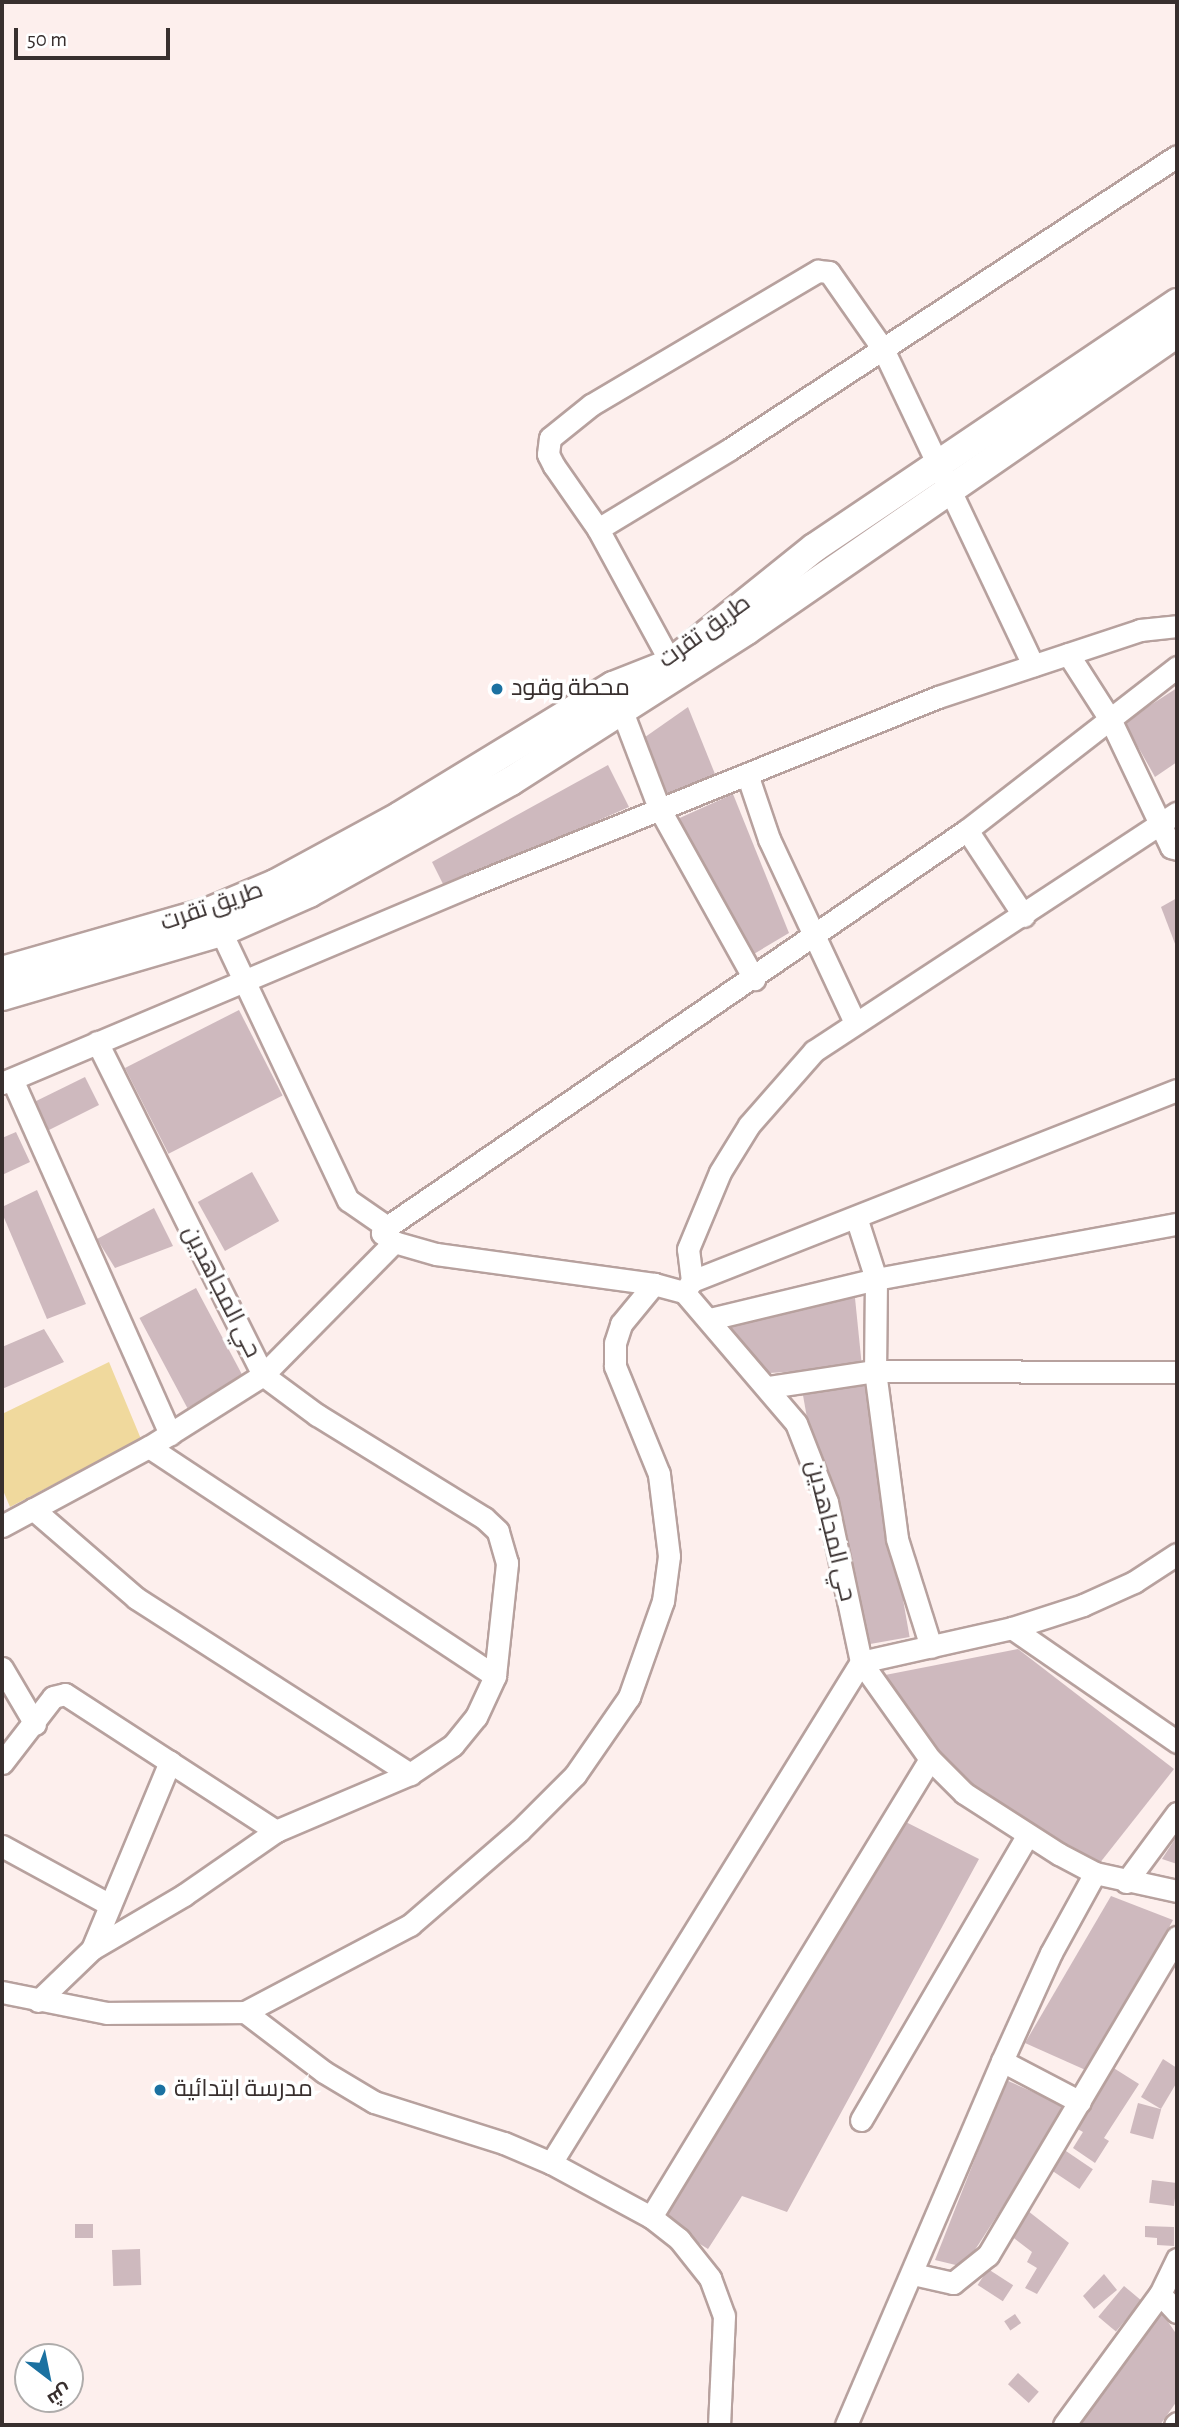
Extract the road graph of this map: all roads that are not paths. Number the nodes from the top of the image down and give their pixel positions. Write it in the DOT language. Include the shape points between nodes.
graph roads {
  1 [pos="1177,156"];
  2 [pos="1177,303"];
  3 [pos="1177,333"];
  4 [pos="883,349"];
  5 [pos="936,466"];
  6 [pos="950,491"];
  7 [pos="598,529"];
  8 [pos="1177,626"];
  9 [pos="1068,654"];
  10 [pos="671,663"];
  11 [pos="1033,665"];
  12 [pos="1177,667"];
  13 [pos="613,686"];
  14 [pos="621,713"];
  15 [pos="1111,721"];
  16 [pos="747,774"];
  17 [pos="659,808"];
  18 [pos="1170,818"];
  19 [pos="967,830"];
  20 [pos="1177,849"];
  21 [pos="1024,916"];
  22 [pos="216,922"];
  23 [pos="815,935"];
  24 [pos="2,971"];
  25 [pos="754,979"];
  26 [pos="243,983"];
  27 [pos="2,996"];
  28 [pos="855,1023"];
  29 [pos="97,1042"];
  30 [pos="7,1081"];
  31 [pos="1177,1090"];
  32 [pos="856,1217"];
  33 [pos="1177,1224"];
  34 [pos="391,1235"];
  35 [pos="876,1279"];
  36 [pos="654,1284"];
  37 [pos="688,1287"];
  38 [pos="710,1319"];
  39 [pos="875,1371"];
  40 [pos="1177,1371"];
  41 [pos="263,1375"];
  42 [pos="769,1387"];
  43 [pos="170,1434"];
  44 [pos="149,1447"];
  45 [pos="33,1509"];
  46 [pos="2,1526"];
  47 [pos="1177,1554"];
  48 [pos="1012,1628"];
  49 [pos="931,1647"];
  50 [pos="861,1662"];
  51 [pos="2,1668"];
  52 [pos="495,1676"];
  53 [pos="35,1724"];
  54 [pos="1177,1742"];
  55 [pos="930,1759"];
  56 [pos="170,1762"];
  57 [pos="2,1763"];
  58 [pos="410,1774"];
  59 [pos="1177,1813"];
  60 [pos="276,1831"];
  61 [pos="1027,1836"];
  62 [pos="2,1846"];
  63 [pos="1095,1873"];
  64 [pos="1126,1882"];
  65 [pos="1177,1891"];
  66 [pos="110,1905"];
  67 [pos="1177,1937"];
  68 [pos="92,1949"];
  69 [pos="2,1992"];
  70 [pos="38,2001"];
  71 [pos="245,2012"];
  72 [pos="1002,2061"];
  73 [pos="1080,2102"];
  74 [pos="861,2120"];
  75 [pos="551,2163"];
  76 [pos="651,2217"];
  77 [pos="1177,2259"];
  78 [pos="913,2274"];
  79 [pos="1160,2294"];
  80 [pos="1177,2312"];
  81 [pos="719,2425"];
  82 [pos="846,2425"];
  83 [pos="1064,2425"];
  1 -- 4 [label="street"];
  2 -- 5 [label="main road, طريق تقرت"];
  3 -- 6 [label="main road, طريق تقرت"];
  4 -- 5 [label="street"];
  4 -- 7 [label="street"];
  4 -- 7 [label="street" via="829,272 818,271 591,405 550,438 548,445 554,466"];
  5 -- 6 [label="street"];
  5 -- 10 [label="main road, طريق تقرت" via="814,548"];
  6 -- 11 [label="street"];
  6 -- 14 [label="main road, طريق تقرت"];
  7 -- 10 [label="street"];
  8 -- 9 [label="street" via="1140,630"];
  9 -- 11 [label="street"];
  9 -- 15 [label="street"];
  10 -- 13 [label="main road, طريق تقرت"];
  11 -- 16 [label="street" via="925,702"];
  12 -- 15 [label="street, حي المجاهدين"];
  13 -- 14 [label="street"];
  13 -- 22 [label="main road, طريق تقرت"];
  14 -- 17 [label="street"];
  14 -- 22 [label="main road, طريق تقرت" via="511,781 321,887"];
  15 -- 18 [label="street"];
  15 -- 19 [label="street, حي المجاهدين"];
  16 -- 17 [label="street"];
  16 -- 23 [label="street" via="769,839"];
  17 -- 25 [label="street"];
  17 -- 26 [label="street"];
  18 -- 20 [label="street" via="1171,847"];
  18 -- 21 [label="street"];
  19 -- 21 [label="street"];
  19 -- 23 [label="street, حي المجاهدين"];
  21 -- 28 [label="street"];
  22 -- 24 [label="main road, طريق تقرت"];
  22 -- 26 [label="street"];
  22 -- 27 [label="main road, طريق تقرت"];
  23 -- 25 [label="street, حي المجاهدين"];
  23 -- 28 [label="street"];
  25 -- 34 [label="street, حي المجاهدين"];
  26 -- 29 [label="street"];
  26 -- 34 [label="street" via="348,1200"];
  28 -- 37 [label="street" via="814,1051 749,1125 694,1227 688,1249"];
  29 -- 30 [label="street"];
  29 -- 41 [label="street, حي المجاهدين"];
  30 -- 43 [label="street"];
  31 -- 32 [label="street"];
  32 -- 35 [label="street"];
  32 -- 37 [label="street"];
  33 -- 35 [label="street"];
  34 -- 36 [label="street" via="471,1261"];
  34 -- 41 [label="street, حي المجاهدين"];
  35 -- 38 [label="street"];
  35 -- 39 [label="street"];
  36 -- 37 [label="street"];
  36 -- 71 [label="street" via="621,1324 615,1343 618,1378 659,1474 668,1517 663,1601 629,1697 575,1774 456,1888 410,1925"];
  37 -- 38 [label="street, حي المجاهدين"];
  38 -- 42 [label="street, حي المجاهدين" via="720,1338"];
  39 -- 40 [label="street"];
  39 -- 42 [label="street"];
  39 -- 49 [label="street" via="897,1539"];
  41 -- 43 [label="street"];
  41 -- 52 [label="street" via="317,1415 439,1487 498,1531 507,1563"];
  42 -- 50 [label="street, حي المجاهدين" via="796,1423 815,1462"];
  43 -- 44 [label="street"];
  44 -- 45 [label="street"];
  44 -- 52 [label="street"];
  45 -- 46 [label="street"];
  45 -- 58 [label="street" via="136,1598"];
  47 -- 48 [label="street" via="1110,1595"];
  48 -- 49 [label="street"];
  48 -- 54 [label="street"];
  49 -- 50 [label="street"];
  50 -- 55 [label="street, حي المجاهدين"];
  50 -- 75 [label="street"];
  51 -- 53 [label="street"];
  52 -- 58 [label="street" via="477,1717 453,1745"];
  53 -- 56 [label="street" via="53,1698 65,1694"];
  53 -- 57 [label="street"];
  55 -- 61 [label="street, حي المجاهدين" via="964,1793"];
  55 -- 76 [label="street"];
  56 -- 60 [label="street"];
  56 -- 66 [label="street"];
  58 -- 60 [label="street"];
  59 -- 64 [label="street"];
  60 -- 68 [label="street" via="184,1895"];
  61 -- 63 [label="street, حي المجاهدين"];
  61 -- 74 [label="street"];
  62 -- 66 [label="street"];
  63 -- 64 [label="street, حي المجاهدين"];
  63 -- 72 [label="street" via="1051,1953"];
  64 -- 65 [label="street, حي المجاهدين"];
  66 -- 68 [label="street"];
  67 -- 73 [label="street"];
  68 -- 70 [label="street"];
  69 -- 70 [label="street"];
  70 -- 71 [label="street" via="107,2013"];
  71 -- 75 [label="street" via="324,2072 374,2102 504,2143"];
  72 -- 73 [label="street"];
  72 -- 78 [label="street"];
  73 -- 78 [label="street" via="988,2255 971,2273 953,2283"];
  75 -- 76 [label="street"];
  76 -- 81 [label="street" via="679,2239 719,2297 724,2346"];
  77 -- 79 [label="street"];
  78 -- 82 [label="street"];
  79 -- 80 [label="street"];
  79 -- 83 [label="street"];
}
